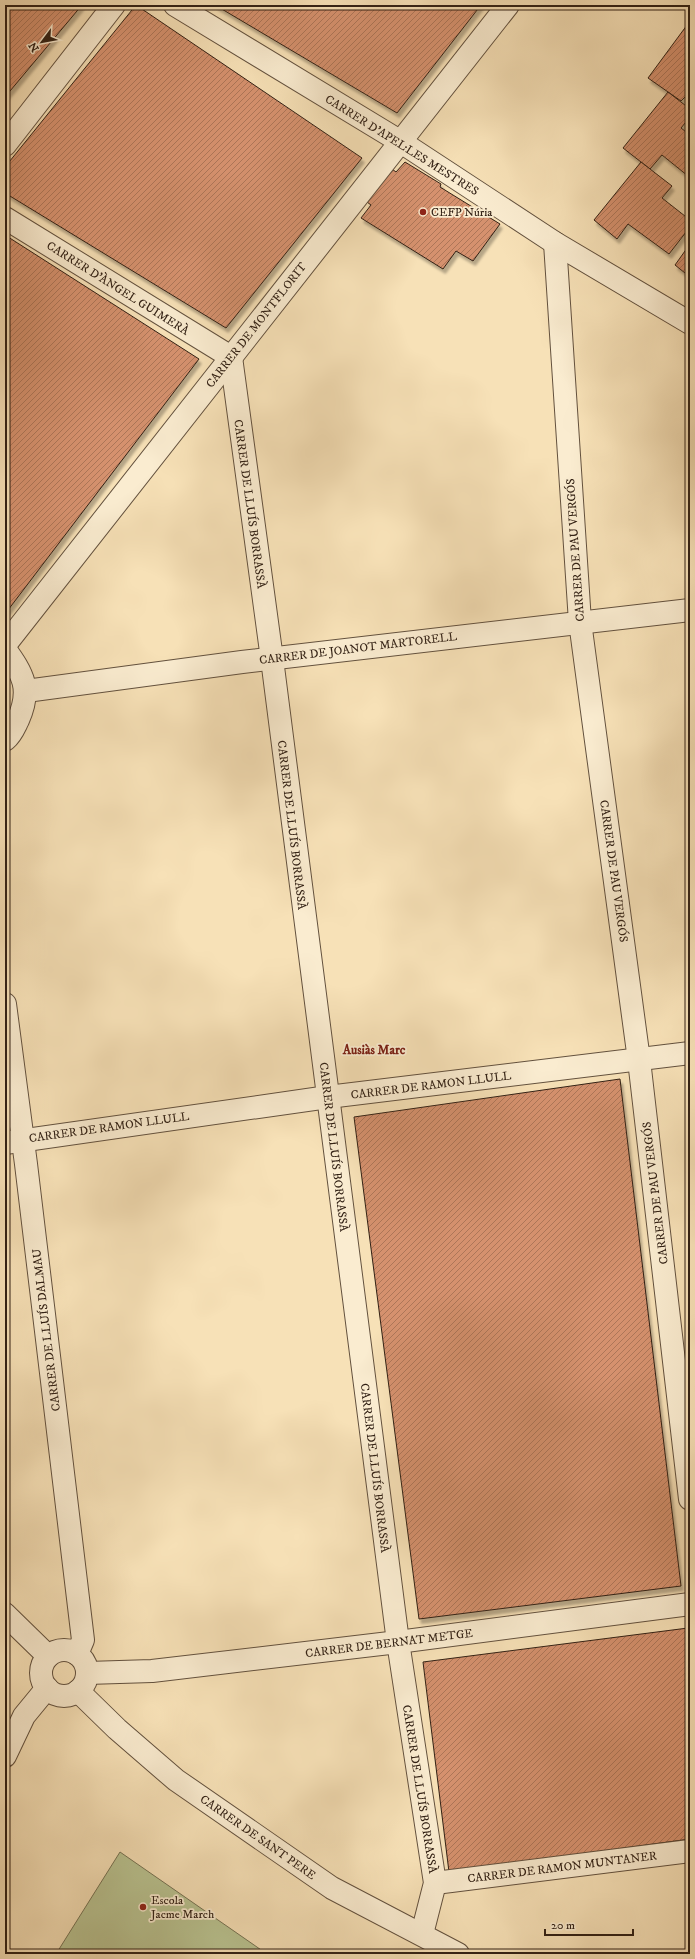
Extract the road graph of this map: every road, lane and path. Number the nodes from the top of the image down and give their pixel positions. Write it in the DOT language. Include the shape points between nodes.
graph roads {
  1 [pos="114,5"];
  2 [pos="175,5"];
  3 [pos="508,5"];
  4 [pos="401,142"];
  5 [pos="5,145"];
  6 [pos="5,218"];
  7 [pos="555,242"];
  8 [pos="690,323"];
  9 [pos="231,357"];
  10 [pos="690,610"];
  11 [pos="580,622"];
  12 [pos="5,645"];
  13 [pos="5,649"];
  14 [pos="272,659"];
  15 [pos="26,690"];
  16 [pos="5,740"];
  17 [pos="5,1004"];
  18 [pos="690,1053"];
  19 [pos="639,1060"];
  20 [pos="328,1097"];
  21 [pos="14,1141"];
  22 [pos="690,1499"];
  23 [pos="690,1604"];
  24 [pos="5,1614"];
  25 [pos="398,1642"];
  26 [pos="77,1654"];
  27 [pos="48,1656"];
  28 [pos="83,1682"];
  29 [pos="47,1688"];
  30 [pos="5,1756"];
  31 [pos="690,1851"];
  32 [pos="435,1883"];
  33 [pos="426,1944"];
  34 [pos="458,1954"];
  1 -- 5 [label="street"];
  2 -- 4 [label="street, CARRER D'APEL·LES MESTRES"];
  3 -- 4 [label="street, CARRER DE MONTFLORIT"];
  4 -- 7 [label="street, CARRER D'APEL·LES MESTRES"];
  4 -- 9 [label="street, CARRER DE MONTFLORIT"];
  6 -- 9 [label="street, CARRER D'ÀNGEL GUIMERÀ"];
  7 -- 8 [label="street, CARRER D'APEL·LES MESTRES"];
  7 -- 11 [label="street, CARRER DE PAU VERGÓS"];
  9 -- 12 [label="street, CARRER DE MONTFLORIT"];
  9 -- 14 [label="street, CARRER DE LLUÍS BORRASSÀ"];
  10 -- 11 [label="street, CARRER DE JOANOT MARTORELL"];
  11 -- 14 [label="street, CARRER DE JOANOT MARTORELL"];
  11 -- 19 [label="street, CARRER DE PAU VERGÓS"];
  13 -- 15 [label="street" via="18,667"];
  14 -- 15 [label="street, CARRER DE JOANOT MARTORELL"];
  14 -- 20 [label="street, CARRER DE LLUÍS BORRASSÀ"];
  15 -- 16 [label="street" via="22,711 12,734"];
  17 -- 21 [label="street, CARRER DE LLUÍS DALMAU"];
  18 -- 19 [label="street, CARRER DE RAMON LLULL"];
  19 -- 20 [label="street, CARRER DE RAMON LLULL"];
  19 -- 22 [label="street, CARRER DE PAU VERGÓS"];
  20 -- 21 [label="street, CARRER DE RAMON LLULL"];
  20 -- 25 [label="street, CARRER DE LLUÍS BORRASSÀ"];
  21 -- 26 [label="street, CARRER DE LLUÍS DALMAU" via="83,1640"];
  23 -- 25 [label="street, CARRER DE BERNAT METGE"];
  24 -- 27 [label="street"];
  25 -- 28 [label="street, CARRER DE BERNAT METGE"];
  25 -- 32 [label="street, CARRER DE LLUÍS BORRASSÀ"];
  26 -- 27 [label="street" via="61,1650"];
  26 -- 28 [label="street" via="85,1663"];
  27 -- 29 [label="street" via="41,1675"];
  28 -- 29 [label="street" via="69,1696 53,1693"];
  28 -- 33 [label="street, CARRER DE SANT PERE" via="117,1729 176,1780 332,1888"];
  29 -- 30 [label="street" via="24,1716"];
  31 -- 32 [label="street, CARRER DE RAMON MUNTANER"];
  32 -- 33 [label="street, CARRER DE LLUÍS BORRASSÀ"];
  33 -- 34 [label="street, CARRER DE SANT PERE"];
}
